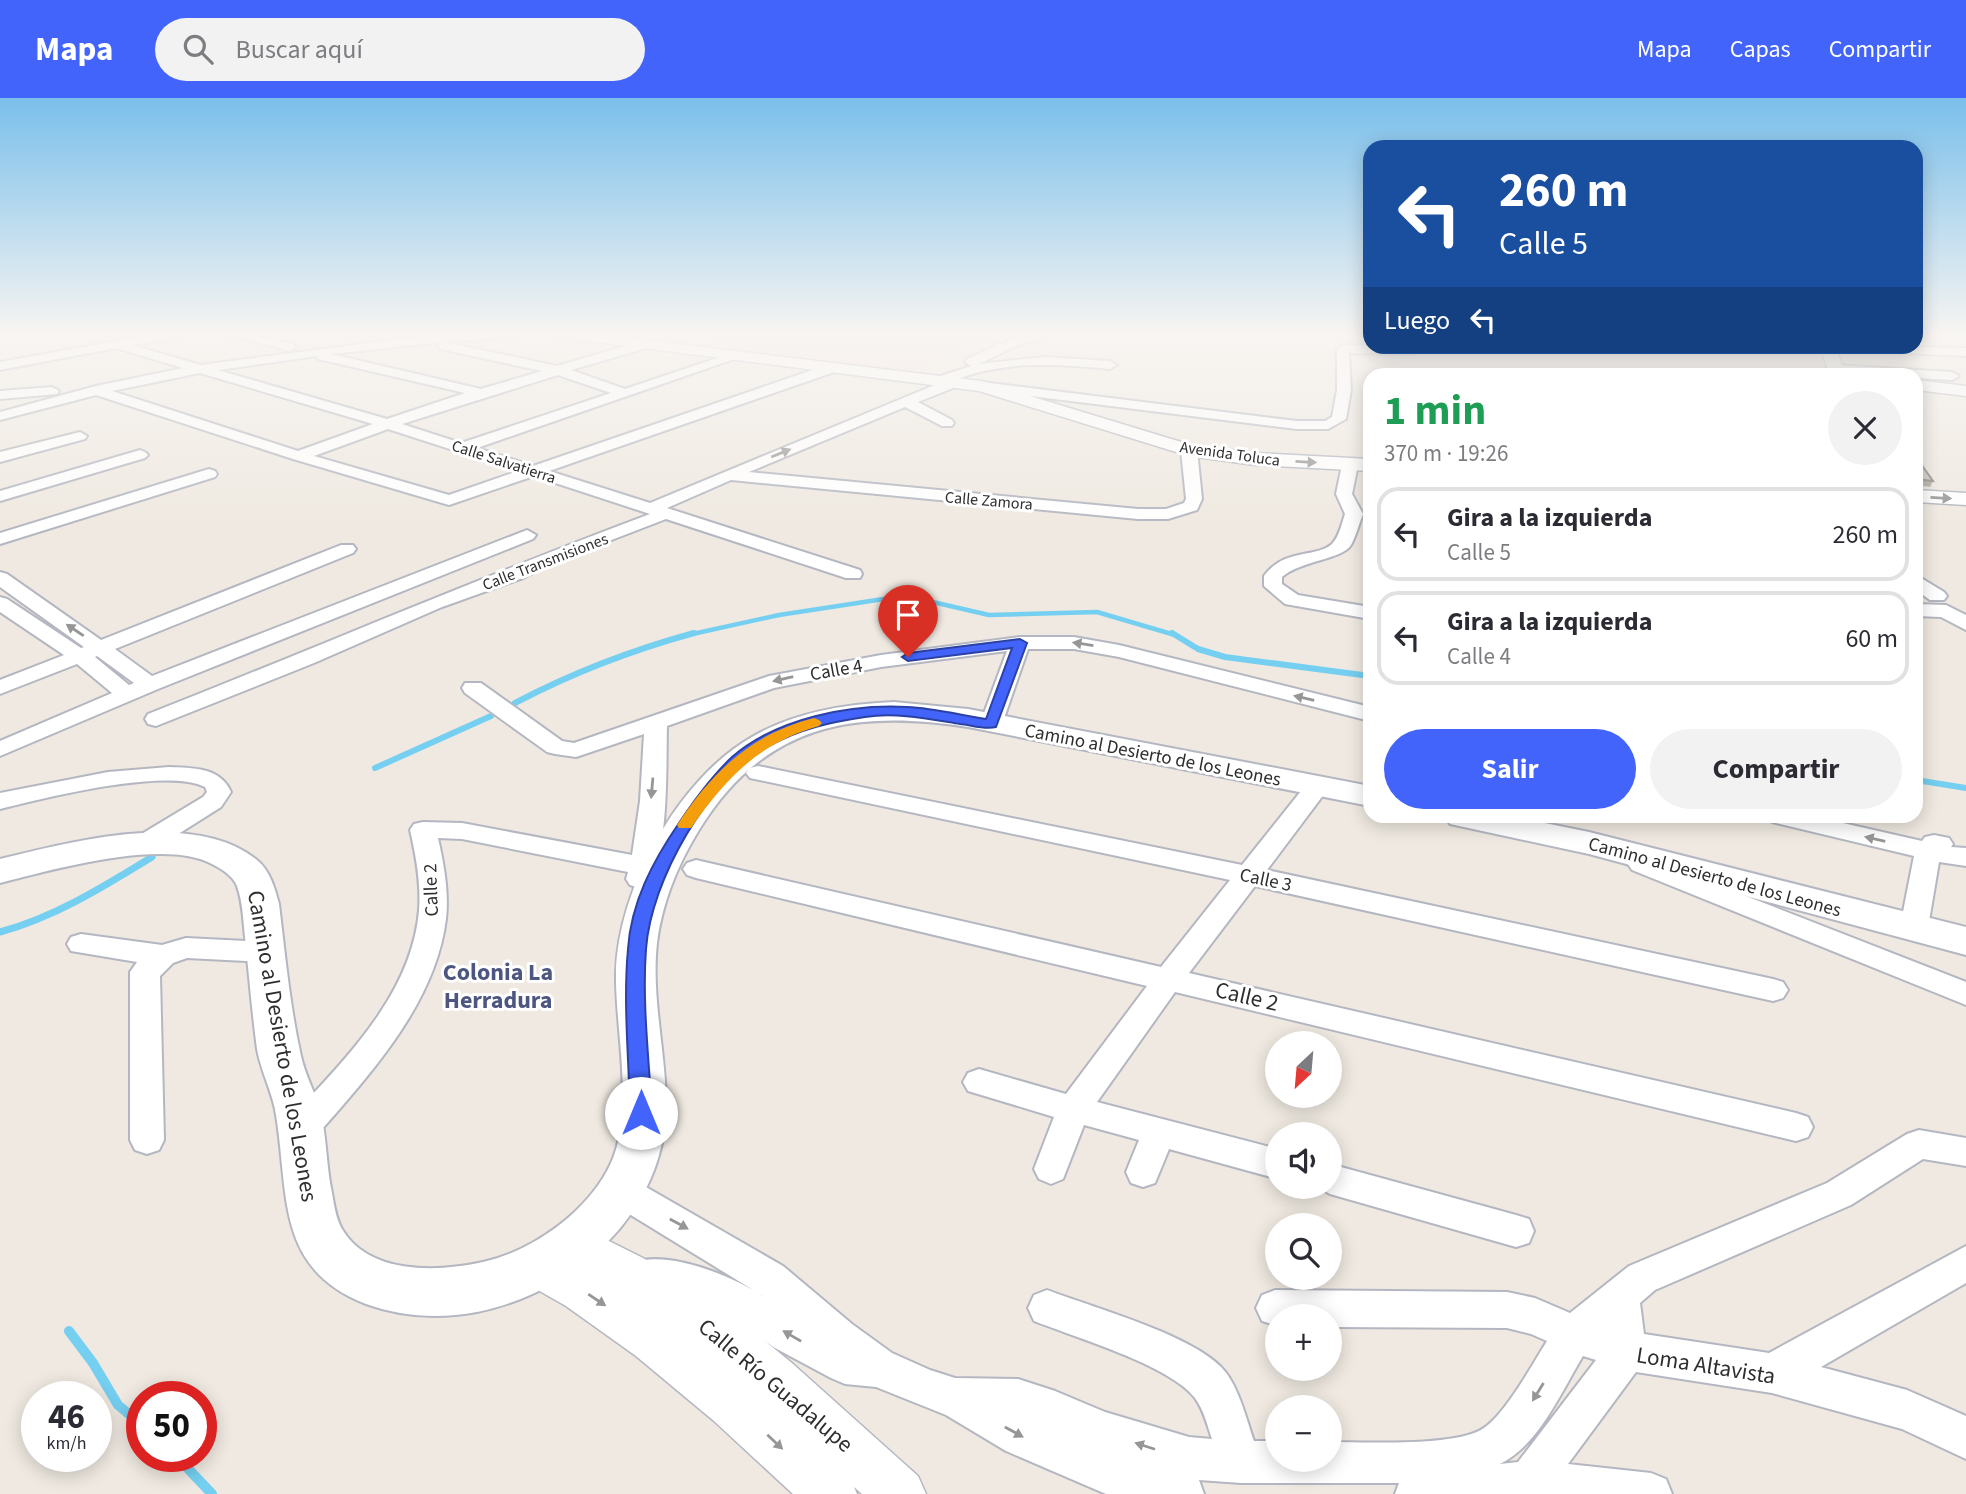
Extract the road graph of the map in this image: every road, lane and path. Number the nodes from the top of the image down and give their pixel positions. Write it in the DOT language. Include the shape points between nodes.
graph roads {
  1 [pos="38,398"];
  2 [pos="66,398"];
  3 [pos="121,398"];
  4 [pos="299,398"];
  5 [pos="465,398"];
  6 [pos="609,398"];
  7 [pos="745,398"];
  8 [pos="896,398"];
  9 [pos="912,398"];
  10 [pos="1040,398"];
  11 [pos="1343,398"];
  12 [pos="906,402"];
  13 [pos="1064,403"];
  14 [pos="0,409"];
  15 [pos="0,416"];
  16 [pos="385,423"];
  17 [pos="947,423"];
  18 [pos="80,436"];
  19 [pos="460,448"];
  20 [pos="1189,450"];
  21 [pos="140,455"];
  22 [pos="298,456"];
  23 [pos="0,457"];
  24 [pos="1350,465"];
  25 [pos="1363,466"];
  26 [pos="535,471"];
  27 [pos="209,474"];
  28 [pos="729,475"];
  29 [pos="0,496"];
  30 [pos="1923,496"];
  31 [pos="1966,499"];
  32 [pos="628,502"];
  33 [pos="1362,510"];
  34 [pos="658,512"];
  35 [pos="527,535"];
  36 [pos="0,539"];
  37 [pos="347,549"];
  38 [pos="853,574"];
  39 [pos="1923,586"];
  40 [pos="3,590"];
  41 [pos="1937,596"];
  42 [pos="1923,610"];
  43 [pos="1363,612"];
  44 [pos="1966,624"];
  45 [pos="1020,643"];
  46 [pos="103,649"];
  47 [pos="81,657"];
  48 [pos="150,684"];
  49 [pos="0,688"];
  50 [pos="473,688"];
  51 [pos="127,694"];
  52 [pos="1363,712"];
  53 [pos="156,719"];
  54 [pos="656,720"];
  55 [pos="991,724"];
  56 [pos="0,749"];
  57 [pos="758,773"];
  58 [pos="1318,786"];
  59 [pos="1363,795"];
  60 [pos="0,801"];
  61 [pos="1496,823"];
  62 [pos="1810,823"];
  63 [pos="1589,842"];
  64 [pos="144,844"];
  65 [pos="1966,846"];
  66 [pos="1928,851"];
  67 [pos="1966,857"];
  68 [pos="643,866"];
  69 [pos="696,869"];
  70 [pos="0,871"];
  71 [pos="1251,876"];
  72 [pos="644,907"];
  73 [pos="1914,927"];
  74 [pos="1966,941"];
  75 [pos="80,944"];
  76 [pos="265,952"];
  77 [pos="163,956"];
  78 [pos="1170,978"];
  79 [pos="1773,990"];
  80 [pos="1966,994"];
  81 [pos="979,1082"];
  82 [pos="1073,1110"];
  83 [pos="1796,1127"];
  84 [pos="1159,1131"];
  85 [pos="299,1132"];
  86 [pos="147,1140"];
  87 [pos="1966,1152"];
  88 [pos="1265,1160"];
  89 [pos="1051,1169"];
  90 [pos="1143,1172"];
  91 [pos="1342,1182"];
  92 [pos="620,1190"];
  93 [pos="1516,1231"];
  94 [pos="556,1255"];
  95 [pos="1966,1263"];
  96 [pos="627,1273"];
  97 [pos="1620,1298"];
  98 [pos="1047,1308"];
  99 [pos="1342,1309"];
  100 [pos="1574,1334"];
  101 [pos="1627,1351"];
  102 [pos="878,1367"];
  103 [pos="1772,1373"];
  104 [pos="1966,1437"];
  105 [pos="1241,1462"];
  106 [pos="1190,1482"];
  107 [pos="1529,1482"];
  108 [pos="831,1494"];
  109 [pos="900,1494"];
  110 [pos="1416,1494"];
  111 [pos="1651,1494"];
  1 -- 14 [label="street"];
  2 -- 15 [label="street"];
  3 -- 22 [label="street"];
  4 -- 16 [label="street, Calle Salvatierra"];
  5 -- 16 [label="street"];
  6 -- 19 [label="street"];
  7 -- 26 [label="street"];
  8 -- 32 [label="street, Calle Transmisiones"];
  9 -- 12 [label="street, Calle Transmisiones"];
  10 -- 13 [label="street, Avenida Toluca"];
  11 -- 13 [label="street" via="1339,419 1328,425"];
  12 -- 17 [label="street"];
  28 -- 12 [label="street, Calle Transmisiones, one-way"];
  13 -- 20 [label="street, Avenida Toluca"];
  16 -- 19 [label="street, Calle Salvatierra"];
  16 -- 22 [label="street"];
  18 -- 23 [label="street"];
  19 -- 26 [label="street, Calle Salvatierra"];
  20 -- 24 [label="street, Avenida Toluca, one-way"];
  20 -- 28 [label="street, Calle Zamora" via="1194,499 1191,506 1168,514"];
  21 -- 29 [label="street"];
  22 -- 26 [label="street" via="449,500"];
  24 -- 25 [label="street, Avenida Toluca"];
  24 -- 33 [label="street" via="1344,494"];
  26 -- 32 [label="street, Calle Salvatierra"];
  27 -- 36 [label="street"];
  28 -- 34 [label="street, Calle Transmisiones"];
  30 -- 31 [label="street, one-way"];
  32 -- 34 [label="street, Calle Salvatierra"];
  33 -- 43 [label="street" via="1342,545 1282,568 1273,576 1273,586 1292,600"];
  34 -- 38 [label="street, Calle Salvatierra"];
  34 -- 53 [label="street, Calle Transmisiones"];
  35 -- 48 [label="street"];
  37 -- 46 [label="street"];
  39 -- 41 [label="street"];
  46 -- 40 [label="street, one-way"];
  40 -- 47 [label="street"];
  42 -- 44 [label="street" via="1946,611"];
  52 -- 45 [label="street, Calle 4, one-way" via="1119,651 1074,643"];
  45 -- 54 [label="street, Calle 4, one-way" via="806,674"];
  45 -- 55 [label="street"];
  46 -- 47 [label="street"];
  46 -- 48 [label="street"];
  47 -- 49 [label="street"];
  47 -- 51 [label="street"];
  48 -- 51 [label="street"];
  50 -- 54 [label="street, Calle 4" via="555,747 565,749 576,750"];
  51 -- 56 [label="street"];
  54 -- 68 [label="street, one-way"];
  55 -- 58 [label="main road, Camino al Desierto de los Leones"];
  55 -- 72 [label="main road, Camino al Desierto de los Leones" via="909,711 871,711 792,729 762,744 728,769 698,806 662,860"];
  57 -- 71 [label="street, Calle 3"];
  58 -- 59 [label="main road, Camino al Desierto de los Leones"];
  58 -- 71 [label="street"];
  60 -- 64 [label="street" via="86,783 180,773 216,785 219,792 212,802"];
  61 -- 63 [label="main road, Camino al Desierto de los Leones"];
  66 -- 62 [label="street, one-way"];
  63 -- 73 [label="main road, Camino al Desierto de los Leones"];
  63 -- 80 [label="street"];
  64 -- 70 [label="main road, Camino al Desierto de los Leones" via="64,855"];
  64 -- 76 [label="main road, Camino al Desierto de los Leones" via="195,847 225,856 246,870 256,886"];
  65 -- 66 [label="street" via="1934,843"];
  66 -- 67 [label="street"];
  66 -- 73 [label="street"];
  68 -- 72 [label="street" via="638,884"];
  68 -- 85 [label="street, Calle 2" via="462,831 423,830 433,895 424,955 410,988 376,1039"];
  69 -- 78 [label="street, Calle 2"];
  71 -- 78 [label="street"];
  71 -- 79 [label="street, Calle 3"];
  72 -- 92 [label="main road, Camino al Desierto de los Leones" via="636,973 640,1135 635,1161"];
  73 -- 74 [label="main road, Camino al Desierto de los Leones"];
  75 -- 77 [label="street"];
  76 -- 77 [label="street" via="186,948"];
  76 -- 85 [label="main road, Camino al Desierto de los Leones" via="281,1064 298,1113"];
  77 -- 86 [label="street" via="145,972"];
  78 -- 82 [label="street"];
  78 -- 83 [label="street, Calle 2"];
  81 -- 82 [label="street"];
  82 -- 84 [label="street"];
  82 -- 89 [label="street"];
  84 -- 88 [label="street"];
  84 -- 90 [label="street"];
  85 -- 94 [label="main road, Camino al Desierto de los Leones" via="309,1198 321,1235 332,1256 376,1284 417,1293 458,1291 498,1282"];
  87 -- 97 [label="street" via="1919,1144 1839,1194 1642,1279"];
  91 -- 93 [label="street"];
  92 -- 94 [label="main road, Camino al Desierto de los Leones"];
  92 -- 102 [label="street, one-way" via="770,1278"];
  94 -- 96 [label="street, Calle Río Guadalupe"];
  94 -- 108 [label="street, one-way" via="559,1276 666,1348"];
  95 -- 103 [label="street"];
  102 -- 96 [label="street, one-way" via="845,1364 741,1303 694,1282"];
  96 -- 109 [label="street, Calle Río Guadalupe" via="713,1328"];
  97 -- 100 [label="street"];
  97 -- 101 [label="street"];
  98 -- 105 [label="street" via="1197,1371 1210,1384"];
  99 -- 100 [label="street" via="1507,1310 1535,1316"];
  100 -- 101 [label="street"];
  100 -- 105 [label="street, one-way" via="1528,1408 1500,1442 1476,1453 1387,1463"];
  101 -- 103 [label="street, Loma Altavista"];
  101 -- 107 [label="street, Loma Altavista"];
  102 -- 106 [label="street" via="955,1398 1021,1436 1102,1471"];
  103 -- 104 [label="street, Loma Altavista" via="1907,1410"];
  105 -- 106 [label="street"];
  107 -- 110 [label="street"];
  107 -- 111 [label="street"];
}
